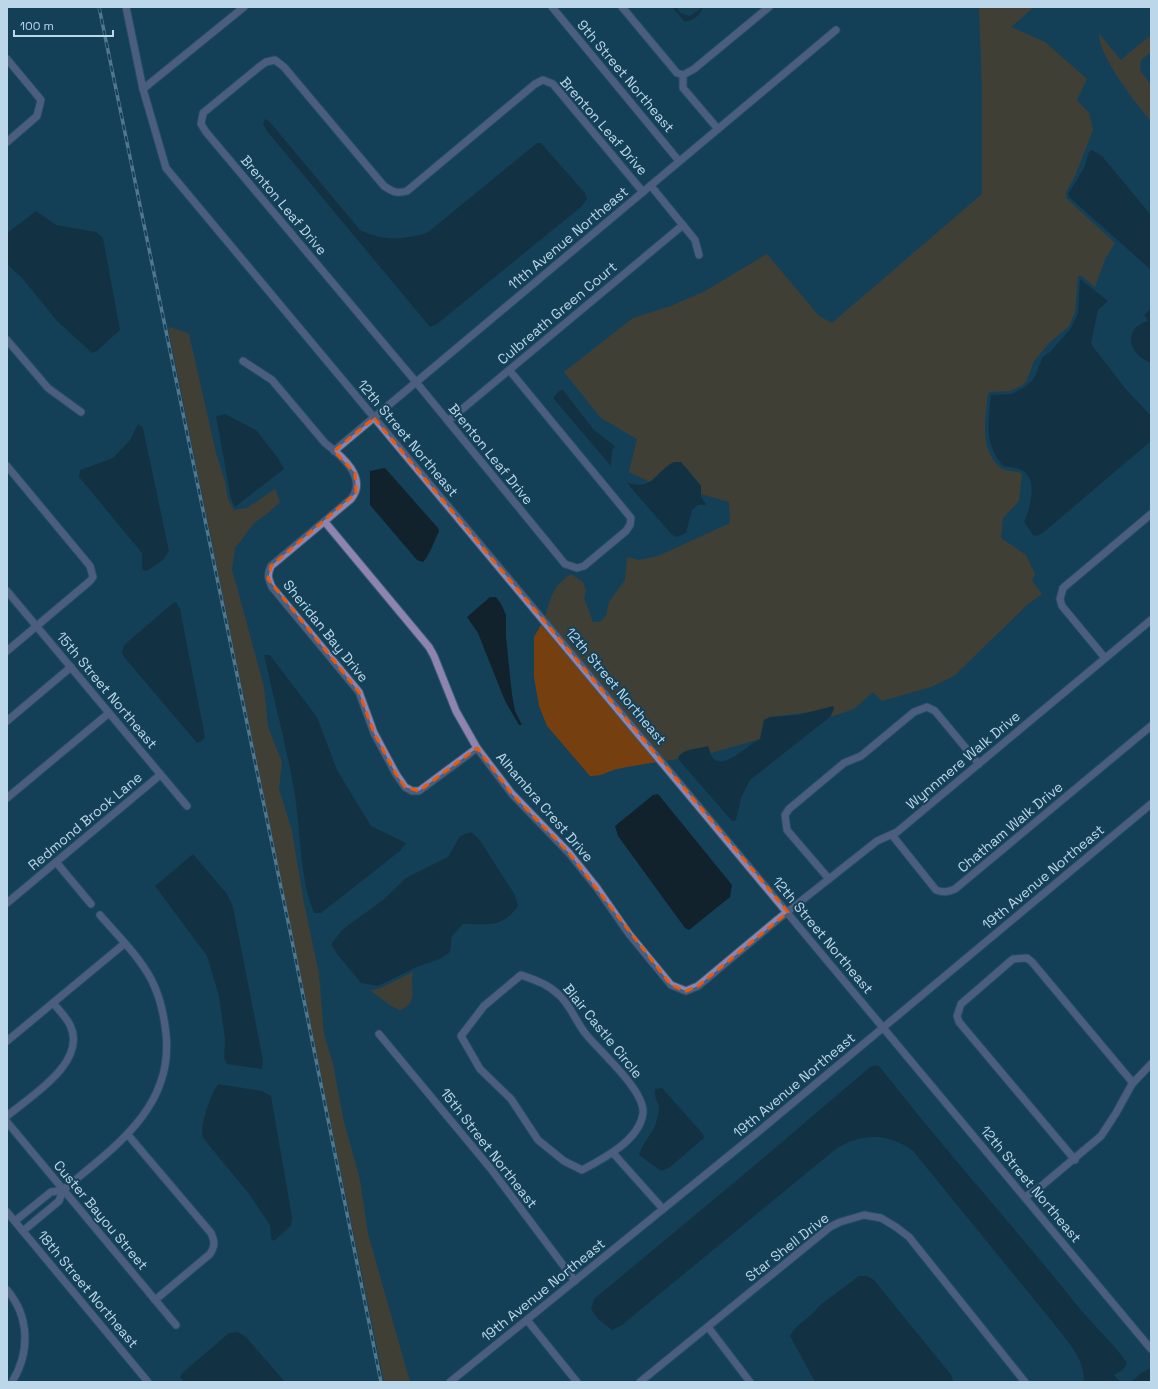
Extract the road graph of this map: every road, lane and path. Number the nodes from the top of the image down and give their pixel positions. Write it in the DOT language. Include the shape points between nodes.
graph roads {
  1 [pos="126,7"];
  2 [pos="244,7"];
  3 [pos="552,7"];
  4 [pos="622,7"];
  5 [pos="768,7"];
  6 [pos="836,30"];
  7 [pos="7,59"];
  8 [pos="683,75"];
  9 [pos="143,89"];
  10 [pos="718,129"];
  11 [pos="7,142"];
  12 [pos="679,161"];
  13 [pos="651,186"];
  14 [pos="643,192"];
  15 [pos="683,225"];
  16 [pos="699,256"];
  17 [pos="7,340"];
  18 [pos="243,361"];
  19 [pos="510,371"];
  20 [pos="416,382"];
  21 [pos="80,412"];
  22 [pos="374,418"];
  23 [pos="448,421"];
  24 [pos="334,451"];
  25 [pos="7,466"];
  26 [pos="1151,514"];
  27 [pos="325,522"];
  28 [pos="7,591"];
  29 [pos="1151,620"];
  30 [pos="36,626"];
  31 [pos="7,651"];
  32 [pos="1105,658"];
  33 [pos="71,667"];
  34 [pos="109,713"];
  35 [pos="7,720"];
  36 [pos="1151,726"];
  37 [pos="478,748"];
  38 [pos="979,764"];
  39 [pos="160,775"];
  40 [pos="7,798"];
  41 [pos="1151,804"];
  42 [pos="187,806"];
  43 [pos="892,835"];
  44 [pos="56,862"];
  45 [pos="829,879"];
  46 [pos="7,903"];
  47 [pos="91,904"];
  48 [pos="788,912"];
  49 [pos="100,915"];
  50 [pos="124,944"];
  51 [pos="53,1003"];
  52 [pos="884,1027"];
  53 [pos="379,1034"];
  54 [pos="7,1041"];
  55 [pos="1151,1064"];
  56 [pos="1133,1083"];
  57 [pos="7,1116"];
  58 [pos="7,1122"];
  59 [pos="128,1135"];
  60 [pos="613,1153"];
  61 [pos="1074,1160"];
  62 [pos="64,1190"];
  63 [pos="1025,1197"];
  64 [pos="663,1209"];
  65 [pos="7,1212"];
  66 [pos="14,1221"];
  67 [pos="22,1231"];
  68 [pos="575,1281"];
  69 [pos="7,1290"];
  70 [pos="155,1300"];
  71 [pos="526,1320"];
  72 [pos="176,1325"];
  73 [pos="708,1327"];
  74 [pos="1151,1349"];
  75 [pos="12,1382"];
  76 [pos="148,1382"];
  77 [pos="450,1382"];
  78 [pos="577,1382"];
  79 [pos="640,1382"];
  80 [pos="750,1382"];
  81 [pos="1025,1382"];
  1 -- 9 [label="street, 12th Street Northeast"];
  2 -- 9 [label="street"];
  3 -- 12 [label="street, 9th Street Northeast"];
  4 -- 8 [label="street" via="677,74"];
  5 -- 8 [label="street" via="694,69"];
  6 -- 10 [label="street, 11th Avenue Northeast"];
  7 -- 11 [label="street" via="41,100 37,116"];
  8 -- 10 [label="street" via="683,88"];
  9 -- 22 [label="street, 12th Street Northeast" via="166,168"];
  10 -- 12 [label="street, 11th Avenue Northeast"];
  12 -- 13 [label="street, 11th Avenue Northeast"];
  13 -- 14 [label="street, 11th Avenue Northeast"];
  13 -- 15 [label="street"];
  14 -- 20 [label="street, 11th Avenue Northeast"];
  14 -- 20 [label="street, Brenton Leaf Drive" via="553,84 543,80 407,191 399,194 384,186 284,67 275,60 266,62 223,95 203,113 201,124 206,132"];
  15 -- 16 [label="street" via="695,240"];
  15 -- 19 [label="street, Culbreath Green Court"];
  17 -- 21 [label="street" via="48,388"];
  18 -- 24 [label="street, Sheridan Bay Drive" via="272,380"];
  19 -- 23 [label="street, Culbreath Green Court"];
  19 -- 23 [label="street, Brenton Leaf Drive" via="631,518 626,531 584,566 577,568 565,564"];
  20 -- 22 [label="street, 11th Avenue Northeast"];
  20 -- 23 [label="street, Brenton Leaf Drive"];
  22 -- 24 [label="street, 11th Avenue Northeast"];
  22 -- 48 [label="street, 12th Street Northeast"];
  24 -- 27 [label="street, Sheridan Bay Drive" via="355,473 356,493"];
  25 -- 30 [label="street" via="92,570 93,577 90,581"];
  26 -- 32 [label="street" via="1063,588 1060,594 1062,606"];
  27 -- 37 [label="street, Alhambra Crest Drive" via="429,647 456,711"];
  27 -- 37 [label="street, Sheridan Bay Drive" via="271,566 268,579 359,692 374,733 396,774 405,787 419,791"];
  28 -- 30 [label="street, 15th Street Northeast"];
  29 -- 32 [label="street, Wynnmere Walk Drive"];
  30 -- 31 [label="street"];
  30 -- 33 [label="street, 15th Street Northeast"];
  32 -- 38 [label="street, Wynnmere Walk Drive"];
  33 -- 34 [label="street, 15th Street Northeast"];
  33 -- 35 [label="street"];
  34 -- 39 [label="street, 15th Street Northeast"];
  34 -- 40 [label="street"];
  36 -- 43 [label="street, Chatham Walk Drive" via="955,889 948,892 936,890"];
  37 -- 48 [label="street, Alhambra Crest Drive" via="512,794 569,853 671,985 686,991 698,986"];
  38 -- 43 [label="street, Wynnmere Walk Drive"];
  38 -- 45 [label="street" via="935,711 927,707 914,712 861,756 844,763 785,815 787,830"];
  39 -- 42 [label="street, 15th Street Northeast"];
  39 -- 44 [label="street, Redmond Brook Lane"];
  41 -- 52 [label="street, 19th Avenue Northeast"];
  43 -- 45 [label="street, Wynnmere Walk Drive" via="877,841"];
  44 -- 46 [label="street, Redmond Brook Lane"];
  44 -- 47 [label="street"];
  45 -- 48 [label="street, Wynnmere Walk Drive"];
  48 -- 52 [label="street, 12th Street Northeast"];
  49 -- 50 [label="street"];
  50 -- 51 [label="street"];
  50 -- 59 [label="street" via="143,968 159,995 167,1039 164,1073 157,1093 145,1114"];
  51 -- 54 [label="street"];
  51 -- 57 [label="street" via="70,1026 73,1048 70,1059 61,1070"];
  52 -- 63 [label="street, 12th Street Northeast"];
  52 -- 64 [label="street, 19th Avenue Northeast"];
  53 -- 68 [label="street, 15th Street Northeast" via="486,1162"];
  55 -- 56 [label="street"];
  56 -- 61 [label="street" via="1101,1136"];
  56 -- 61 [label="street" via="1027,958 1013,959 961,1004 957,1016 959,1022"];
  58 -- 62 [label="street, Custer Bayou Street"];
  59 -- 62 [label="street"];
  59 -- 70 [label="street" via="215,1241 210,1254"];
  60 -- 60 [label="street, Blair Castle Circle" via="631,1136 638,1125 643,1113 640,1102 620,1069 585,1033 560,995 542,982 521,975 484,1006 461,1036 480,1069 511,1099 538,1140 564,1161 582,1170"];
  60 -- 64 [label="street"];
  61 -- 63 [label="street"];
  62 -- 66 [label="street" via="51,1192"];
  62 -- 67 [label="street" via="59,1201"];
  62 -- 70 [label="street, Custer Bayou Street"];
  63 -- 74 [label="street, 12th Street Northeast"];
  64 -- 68 [label="street, 19th Avenue Northeast"];
  65 -- 66 [label="street, 18th Street Northeast"];
  66 -- 67 [label="street, 18th Street Northeast"];
  67 -- 76 [label="street, 18th Street Northeast"];
  68 -- 71 [label="street, 19th Avenue Northeast"];
  69 -- 75 [label="street" via="18,1308 24,1326 26,1346"];
  70 -- 72 [label="street, Custer Bayou Street"];
  71 -- 77 [label="street, 19th Avenue Northeast"];
  71 -- 78 [label="street"];
  73 -- 79 [label="street, Star Shell Drive"];
  73 -- 80 [label="street"];
  73 -- 81 [label="street, Star Shell Drive" via="830,1227 864,1215 881,1218 909,1237"];
}
